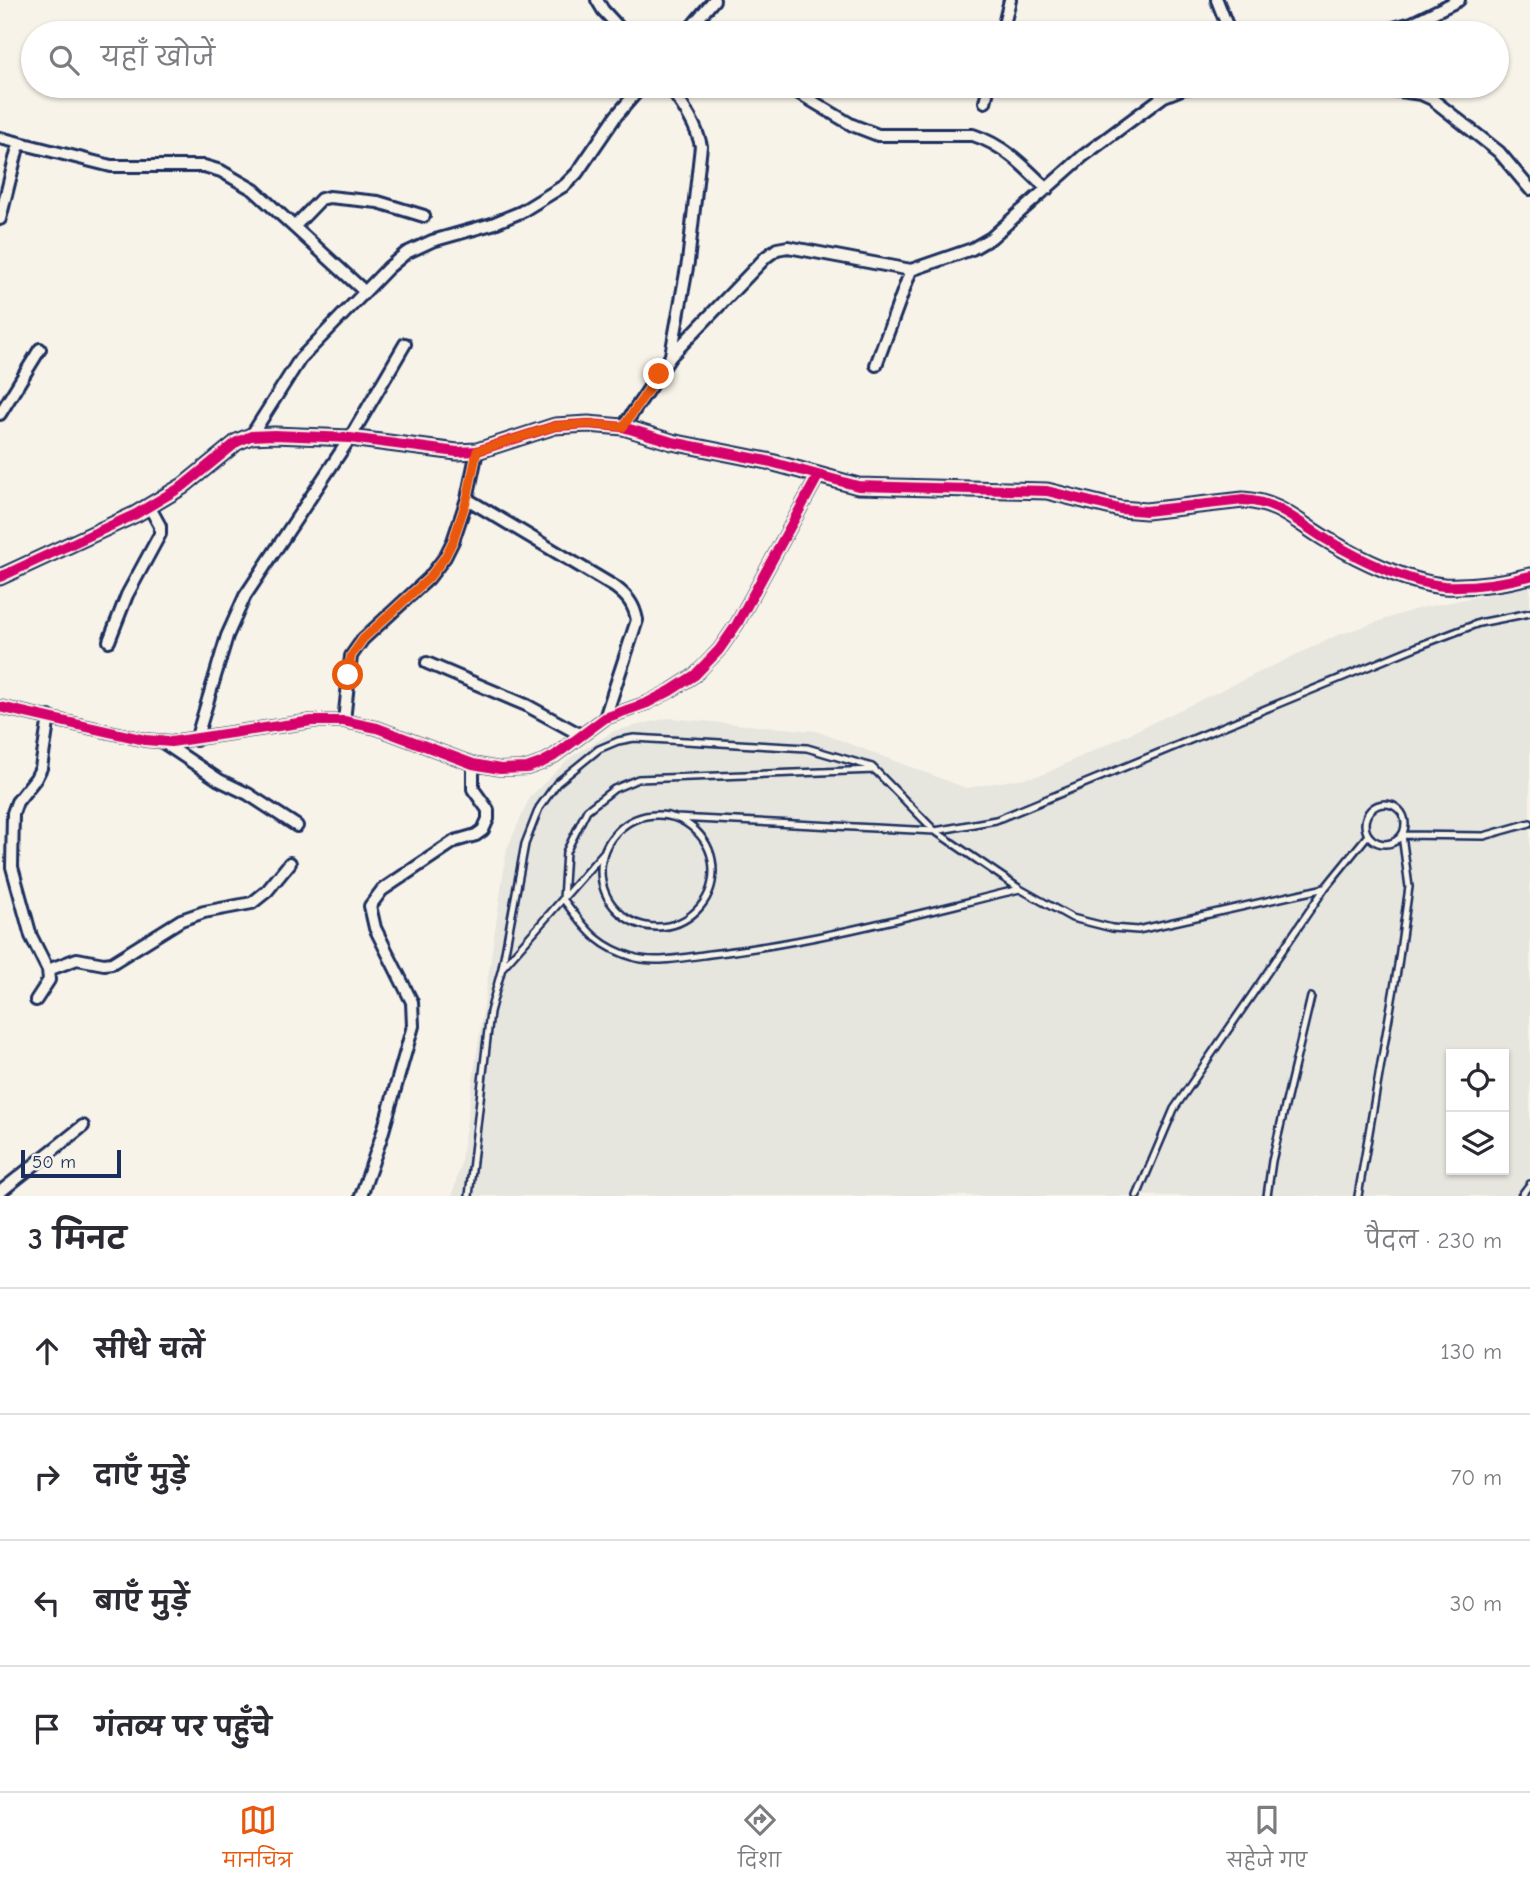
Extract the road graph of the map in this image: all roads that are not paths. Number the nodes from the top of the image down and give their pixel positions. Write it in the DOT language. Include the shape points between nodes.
graph roads {
  1 [pos="597,0"];
  2 [pos="715,0"];
  3 [pos="1010,0"];
  4 [pos="1217,0"];
  5 [pos="1459,0"];
  6 [pos="613,21"];
  7 [pos="697,21"];
  8 [pos="1005,21"];
  9 [pos="1225,21"];
  10 [pos="1416,21"];
  11 [pos="632,98"];
  12 [pos="677,98"];
  13 [pos="806,98"];
  14 [pos="986,98"];
  15 [pos="1161,98"];
  16 [pos="1430,98"];
  17 [pos="985,102"];
  18 [pos="0,138"];
  19 [pos="19,144"];
  20 [pos="1046,189"];
  21 [pos="1530,189"];
  22 [pos="424,216"];
  23 [pos="0,219"];
  24 [pos="295,227"];
  25 [pos="911,270"];
  26 [pos="364,291"];
  27 [pos="405,344"];
  28 [pos="40,349"];
  29 [pos="671,356"];
  30 [pos="876,365"];
  31 [pos="0,414"];
  32 [pos="623,427"];
  33 [pos="251,436"];
  34 [pos="351,438"];
  35 [pos="477,451"];
  36 [pos="818,476"];
  37 [pos="467,499"];
  38 [pos="149,506"];
  39 [pos="1530,576"];
  40 [pos="0,577"];
  41 [pos="1530,612"];
  42 [pos="109,641"];
  43 [pos="427,663"];
  44 [pos="0,707"];
  45 [pos="49,717"];
  46 [pos="605,718"];
  47 [pos="344,721"];
  48 [pos="581,735"];
  49 [pos="196,740"];
  50 [pos="162,741"];
  51 [pos="473,764"];
  52 [pos="875,770"];
  53 [pos="676,818"];
  54 [pos="1530,823"];
  55 [pos="297,826"];
  56 [pos="935,831"];
  57 [pos="1368,835"];
  58 [pos="1402,835"];
  59 [pos="604,852"];
  60 [pos="290,863"];
  61 [pos="1325,888"];
  62 [pos="1020,889"];
  63 [pos="562,899"];
  64 [pos="502,968"];
  65 [pos="48,970"];
  66 [pos="1311,997"];
  67 [pos="36,1000"];
  68 [pos="83,1126"];
  69 [pos="1530,1184"];
  70 [pos="0,1192"];
  71 [pos="361,1196"];
  72 [pos="469,1196"];
  73 [pos="1137,1196"];
  74 [pos="1267,1196"];
  75 [pos="1358,1196"];
  76 [pos="1521,1196"];
  1 -- 6 [label="street"];
  2 -- 7 [label="street"];
  3 -- 8 [label="street"];
  4 -- 9 [label="street"];
  5 -- 10 [label="street"];
  11 -- 26 [label="street" via="565,185 521,212 406,253"];
  12 -- 29 [label="street" via="701,146 688,262"];
  13 -- 20 [label="street" via="878,135 987,139 1009,153"];
  14 -- 17 [label="street"];
  15 -- 20 [label="street"];
  16 -- 21 [label="street" via="1499,152"];
  18 -- 19 [label="street"];
  19 -- 23 [label="street"];
  19 -- 24 [label="street" via="111,166 204,166 221,171 246,184"];
  20 -- 25 [label="street" via="972,250"];
  22 -- 24 [label="street" via="378,202 329,197 321,199"];
  24 -- 26 [label="street"];
  25 -- 29 [label="street" via="788,247 777,249"];
  25 -- 30 [label="street"];
  26 -- 33 [label="street" via="300,359"];
  27 -- 34 [label="street"];
  28 -- 31 [label="street"];
  29 -- 32 [label="street"];
  32 -- 35 [label="street" via="555,426"];
  32 -- 36 [label="street"];
  33 -- 34 [label="street"];
  33 -- 38 [label="street"];
  34 -- 35 [label="street"];
  34 -- 49 [label="street" via="245,596"];
  35 -- 37 [label="street"];
  36 -- 39 [label="street" via="890,489 1047,491 1146,511 1257,500 1271,504 1329,542 1413,579 1443,586 1509,582"];
  36 -- 46 [label="street" via="719,650 695,675 670,691"];
  37 -- 46 [label="street" via="615,587 635,608 637,620"];
  37 -- 47 [label="street" via="453,541 437,569 351,656"];
  38 -- 40 [label="street"];
  38 -- 42 [label="street" via="160,534 127,595"];
  41 -- 56 [label="lane" via="1479,622 996,820"];
  43 -- 48 [label="street" via="526,705"];
  44 -- 45 [label="street"];
  45 -- 50 [label="street"];
  45 -- 65 [label="street" via="41,768 13,813 12,867 31,936"];
  46 -- 48 [label="street"];
  47 -- 49 [label="street" via="312,721"];
  47 -- 51 [label="street" via="377,728"];
  48 -- 51 [label="street" via="527,768"];
  49 -- 50 [label="street"];
  50 -- 55 [label="street"];
  51 -- 71 [label="street" via="474,789 488,810 483,830 455,841 382,890 370,906 375,928 414,1014"];
  52 -- 56 [label="lane"];
  52 -- 63 [label="lane" via="638,779 614,789 587,810 578,824 566,852"];
  52 -- 64 [label="lane" via="807,748 634,738 599,749 557,783 531,824"];
  53 -- 56 [label="lane"];
  53 -- 59 [label="lane" via="654,815 633,820 615,833"];
  53 -- 59 [label="lane" via="695,829 708,846 714,868 711,890 682,922 661,927 639,924 620,912 607,895 601,874"];
  54 -- 58 [label="lane" via="1484,836"];
  56 -- 62 [label="lane"];
  57 -- 58 [label="lane" via="1381,844"];
  57 -- 58 [label="lane" via="1368,813 1373,807 1389,804 1402,812"];
  57 -- 61 [label="lane"];
  58 -- 75 [label="lane" via="1409,887 1403,942"];
  59 -- 63 [label="lane"];
  60 -- 65 [label="street" via="252,903 181,920 113,963 77,959"];
  61 -- 62 [label="lane" via="1138,930 1072,918"];
  61 -- 73 [label="lane" via="1174,1109"];
  62 -- 63 [label="lane" via="828,936 748,950 638,959 593,937"];
  63 -- 64 [label="lane"];
  64 -- 72 [label="lane" via="490,1012"];
  65 -- 67 [label="street" via="49,980"];
  66 -- 74 [label="lane"];
  68 -- 70 [label="street"];
  69 -- 76 [label="lane"];
}
